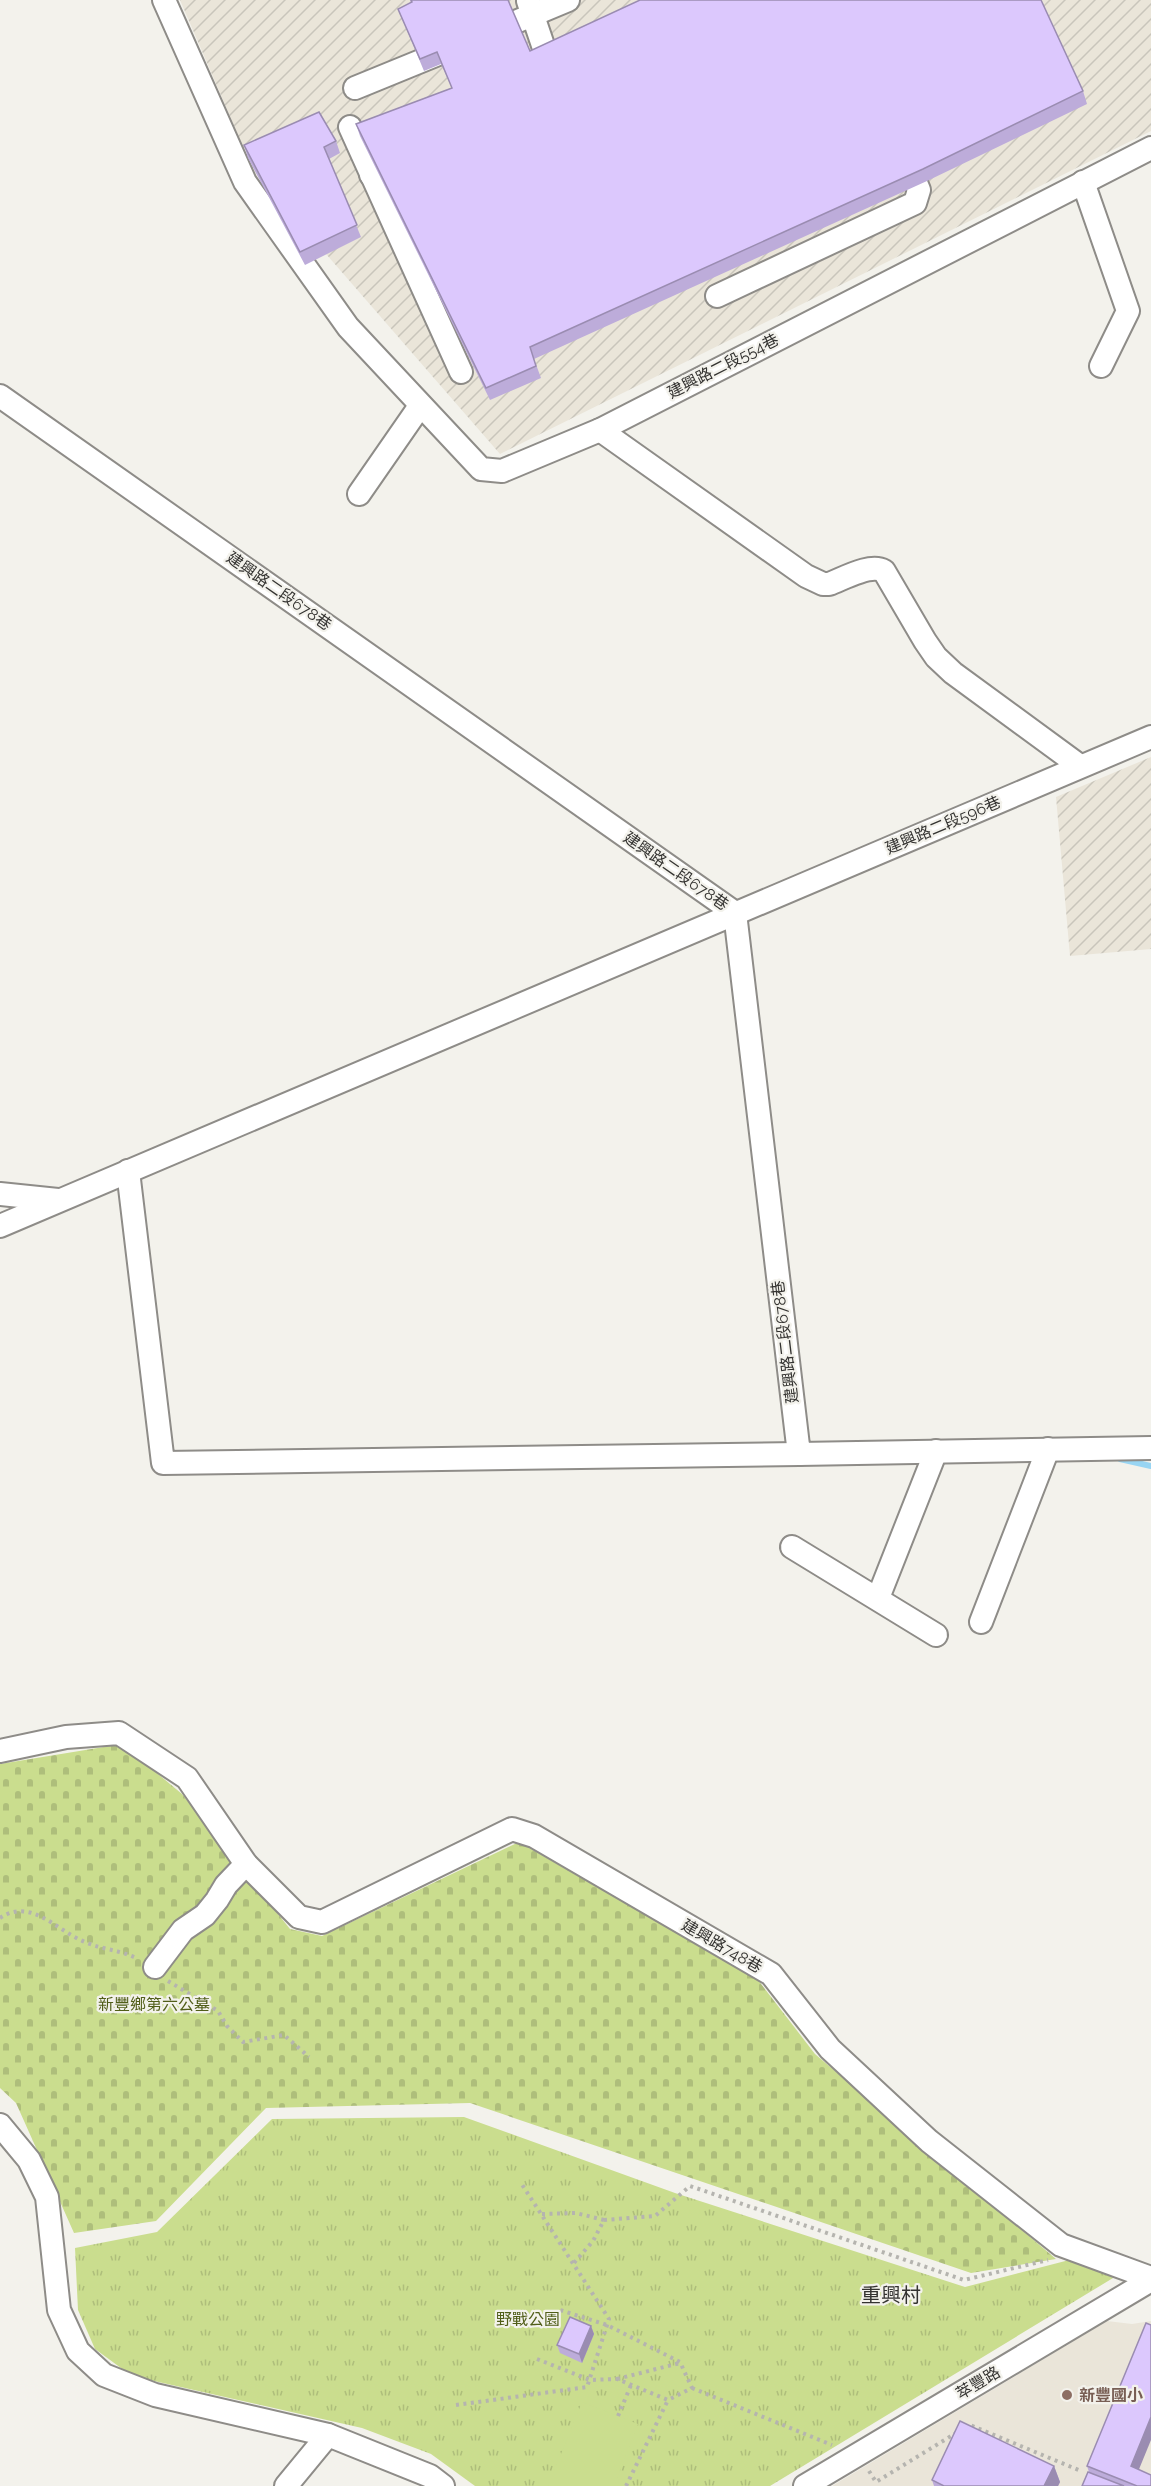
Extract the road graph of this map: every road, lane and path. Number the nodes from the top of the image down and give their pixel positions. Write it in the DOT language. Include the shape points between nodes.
graph roads {
  1 [pos="164,0"];
  2 [pos="568,0"];
  3 [pos="530,8"];
  4 [pos="355,88"];
  5 [pos="561,99"];
  6 [pos="350,127"];
  7 [pos="897,138"];
  8 [pos="1151,148"];
  9 [pos="424,154"];
  10 [pos="370,175"];
  11 [pos="1083,182"];
  12 [pos="717,296"];
  13 [pos="1101,366"];
  14 [pos="461,372"];
  15 [pos="0,396"];
  16 [pos="420,406"];
  17 [pos="600,429"];
  18 [pos="360,494"];
  19 [pos="1151,737"];
  20 [pos="1080,766"];
  21 [pos="735,913"];
  22 [pos="128,1171"];
  23 [pos="0,1194"];
  24 [pos="61,1201"];
  25 [pos="0,1226"];
  26 [pos="1048,1449"];
  27 [pos="1151,1449"];
  28 [pos="936,1451"];
  29 [pos="799,1454"];
  30 [pos="792,1547"];
  31 [pos="878,1598"];
  32 [pos="981,1622"];
  33 [pos="936,1635"];
  34 [pos="0,1751"];
  35 [pos="246,1864"];
  36 [pos="155,1967"];
  37 [pos="0,2125"];
  38 [pos="521,2183"];
  39 [pos="541,2214"];
  40 [pos="604,2220"];
  41 [pos="1049,2260"];
  42 [pos="573,2264"];
  43 [pos="1151,2279"];
  44 [pos="557,2309"];
  45 [pos="607,2325"];
  46 [pos="537,2359"];
  47 [pos="680,2362"];
  48 [pos="617,2379"];
  49 [pos="590,2380"];
  50 [pos="631,2385"];
  51 [pos="692,2388"];
  52 [pos="668,2400"];
  53 [pos="456,2405"];
  54 [pos="618,2416"];
  55 [pos="328,2435"];
  56 [pos="847,2452"];
  57 [pos="1081,2471"];
  58 [pos="286,2486"];
  59 [pos="443,2486"];
  60 [pos="626,2486"];
  61 [pos="805,2486"];
  1 -- 16 [label="street, 建興路二段554巷" via="245,182 335,311"];
  2 -- 3 [label="street"];
  3 -- 4 [label="street"];
  3 -- 5 [label="street"];
  6 -- 10 [label="street"];
  7 -- 12 [label="street" via="919,190 915,203"];
  8 -- 11 [label="street, 建興路二段554巷"];
  9 -- 10 [label="street"];
  10 -- 14 [label="street"];
  11 -- 13 [label="street" via="1128,311"];
  11 -- 17 [label="street, 建興路二段554巷"];
  15 -- 21 [label="street, 建興路二段678巷"];
  16 -- 17 [label="street, 建興路二段554巷" via="481,469 502,471"];
  16 -- 18 [label="street"];
  17 -- 20 [label="street" via="814,580 829,584 878,567 884,571 936,657"];
  19 -- 20 [label="street, 建興路二段596巷"];
  20 -- 21 [label="street, 建興路二段596巷"];
  21 -- 22 [label="street, 建興路二段596巷"];
  21 -- 29 [label="street, 建興路二段678巷"];
  22 -- 24 [label="street, 建興路二段596巷"];
  22 -- 29 [label="street" via="163,1463"];
  23 -- 24 [label="street"];
  24 -- 25 [label="street, 建興路二段596巷"];
  26 -- 27 [label="street"];
  26 -- 28 [label="street"];
  26 -- 32 [label="street"];
  28 -- 29 [label="street"];
  28 -- 31 [label="street"];
  30 -- 31 [label="street"];
  31 -- 33 [label="street"];
  34 -- 35 [label="street, 建興路748巷" via="66,1737 119,1733 187,1778"];
  35 -- 36 [label="street" via="205,1915 183,1930"];
  35 -- 43 [label="street, 建興路748巷" via="299,1917 322,1922 512,1829 534,1836 771,1974 830,2049 929,2141 1061,2245"];
  37 -- 55 [label="street" via="29,2160 47,2197 59,2310 78,2351 104,2375 155,2395"];
  38 -- 39 [label="path"];
  39 -- 40 [label="path" via="576,2213"];
  39 -- 42 [label="path"];
  40 -- 41 [label="path" via="655,2216 690,2186 964,2280"];
  40 -- 42 [label="path" via="593,2241"];
  42 -- 45 [label="path" via="609,2319"];
  43 -- 56 [label="street, 萃豐路"];
  44 -- 45 [label="path"];
  45 -- 47 [label="path"];
  45 -- 49 [label="path"];
  46 -- 49 [label="path"];
  47 -- 48 [label="path"];
  47 -- 51 [label="path"];
  48 -- 49 [label="path"];
  48 -- 50 [label="path"];
  49 -- 53 [label="path" via="588,2387"];
  50 -- 52 [label="path"];
  50 -- 54 [label="path"];
  51 -- 52 [label="path"];
  51 -- 56 [label="path"];
  52 -- 60 [label="path"];
  55 -- 58 [label="street"];
  55 -- 59 [label="street" via="430,2476"];
  56 -- 57 [label="path" via="876,2482 970,2425"];
  56 -- 61 [label="street, 萃豐路"];
}
